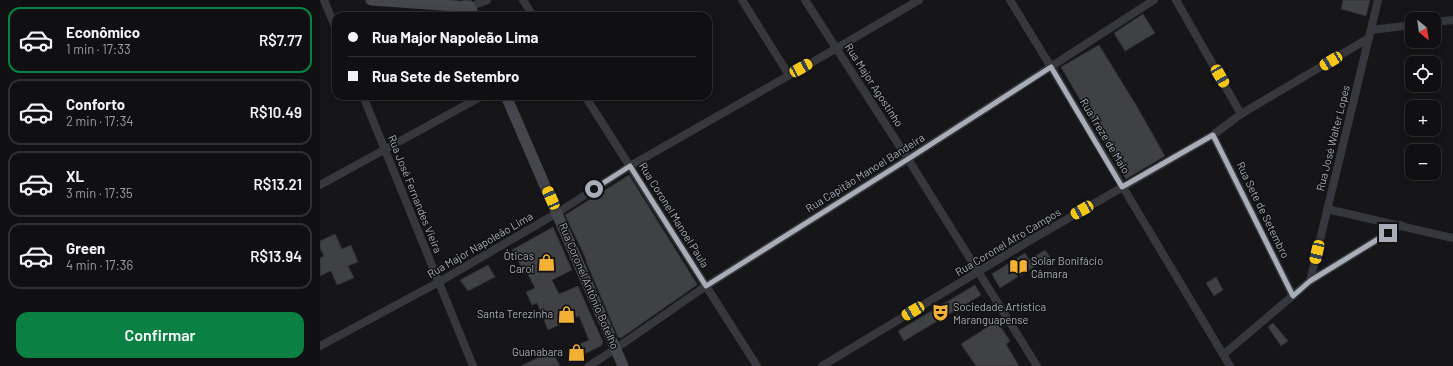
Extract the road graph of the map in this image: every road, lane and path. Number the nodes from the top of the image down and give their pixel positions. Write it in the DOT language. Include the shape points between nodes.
graph roads {
  1 [pos="324,0"];
  2 [pos="371,0"];
  3 [pos="487,0"];
  4 [pos="523,0"];
  5 [pos="742,0"];
  6 [pos="805,0"];
  7 [pos="918,0"];
  8 [pos="1010,0"];
  9 [pos="1154,0"];
  10 [pos="1176,0"];
  11 [pos="1378,0"];
  12 [pos="470,8"];
  13 [pos="530,12"];
  14 [pos="332,19"];
  15 [pos="1453,20"];
  16 [pos="1441,21"];
  17 [pos="1405,26"];
  18 [pos="1370,34"];
  19 [pos="837,48"];
  20 [pos="1051,67"];
  21 [pos="789,75"];
  22 [pos="365,100"];
  23 [pos="475,100"];
  24 [pos="508,100"];
  25 [pos="588,100"];
  26 [pos="1241,114"];
  27 [pos="1213,135"];
  28 [pos="385,150"];
  29 [pos="908,159"];
  30 [pos="630,166"];
  31 [pos="320,185"];
  32 [pos="1122,187"];
  33 [pos="1327,209"];
  34 [pos="557,213"];
  35 [pos="1401,226"];
  36 [pos="1453,238"];
  37 [pos="979,272"];
  38 [pos="1310,281"];
  39 [pos="439,282"];
  40 [pos="706,286"];
  41 [pos="1293,296"];
  42 [pos="320,346"];
  43 [pos="616,349"];
  44 [pos="1224,354"];
  45 [pos="473,366"];
  46 [pos="588,366"];
  47 [pos="623,366"];
  48 [pos="757,366"];
  49 [pos="822,366"];
  50 [pos="1037,366"];
  51 [pos="1230,366"];
  1 -- 14 [label="street"];
  2 -- 12 [label="street"];
  3 -- 12 [label="street"];
  4 -- 13 [label="street"];
  5 -- 21 [label="street"];
  6 -- 19 [label="street, Rua Major Agostinho"];
  7 -- 19 [label="street, Rua Major Napoleão Lima"];
  8 -- 20 [label="street, Rua Treze de Maio"];
  9 -- 20 [label="street, Rua Capitão Manoel Bandeira"];
  10 -- 26 [label="street"];
  11 -- 18 [label="street, Rua José Walter Lopes"];
  15 -- 16 [label="street"];
  17 -- 18 [label="street"];
  18 -- 26 [label="street, Rua Coronel Afro Campos"];
  18 -- 33 [label="street, Rua José Walter Lopes"];
  19 -- 21 [label="street, Rua Major Napoleão Lima"];
  19 -- 29 [label="street, Rua Major Agostinho"];
  20 -- 29 [label="street, Rua Capitão Manoel Bandeira"];
  20 -- 32 [label="street, Rua Treze de Maio"];
  21 -- 30 [label="street, Rua Major Napoleão Lima"];
  22 -- 28 [label="street, Rua José Fernandes Vieira"];
  23 -- 28 [label="street"];
  24 -- 34 [label="street, Rua Coronel Antônio Botelho"];
  25 -- 30 [label="street, Rua Coronel Manoel Paula"];
  26 -- 27 [label="street, Rua Coronel Afro Campos"];
  27 -- 32 [label="street, Rua Coronel Afro Campos"];
  27 -- 41 [label="street, Rua Sete de Setembro"];
  28 -- 31 [label="street"];
  28 -- 39 [label="street, Rua José Fernandes Vieira"];
  29 -- 37 [label="street, Rua Major Agostinho"];
  29 -- 40 [label="street, Rua Capitão Manoel Bandeira"];
  30 -- 34 [label="street, Rua Major Napoleão Lima"];
  30 -- 40 [label="street, Rua Coronel Manoel Paula"];
  32 -- 37 [label="street, Rua Coronel Afro Campos"];
  32 -- 44 [label="street, Rua Treze de Maio"];
  33 -- 35 [label="street"];
  33 -- 38 [label="street, Rua José Walter Lopes"];
  34 -- 39 [label="street, Rua Major Napoleão Lima"];
  34 -- 43 [label="street, Rua Coronel Antônio Botelho"];
  35 -- 36 [label="street"];
  35 -- 38 [label="street"];
  37 -- 49 [label="street, Rua Coronel Afro Campos"];
  37 -- 50 [label="street, Rua Major Agostinho"];
  38 -- 41 [label="street"];
  39 -- 42 [label="street, Rua Major Napoleão Lima"];
  39 -- 45 [label="street, Rua José Fernandes Vieira"];
  40 -- 43 [label="street, Rua Capitão Manoel Bandeira"];
  40 -- 48 [label="street, Rua Coronel Manoel Paula"];
  41 -- 44 [label="street"];
  43 -- 46 [label="street, Rua Capitão Manoel Bandeira"];
  43 -- 47 [label="street, Rua Coronel Antônio Botelho"];
  44 -- 51 [label="street, Rua Treze de Maio"];
}
